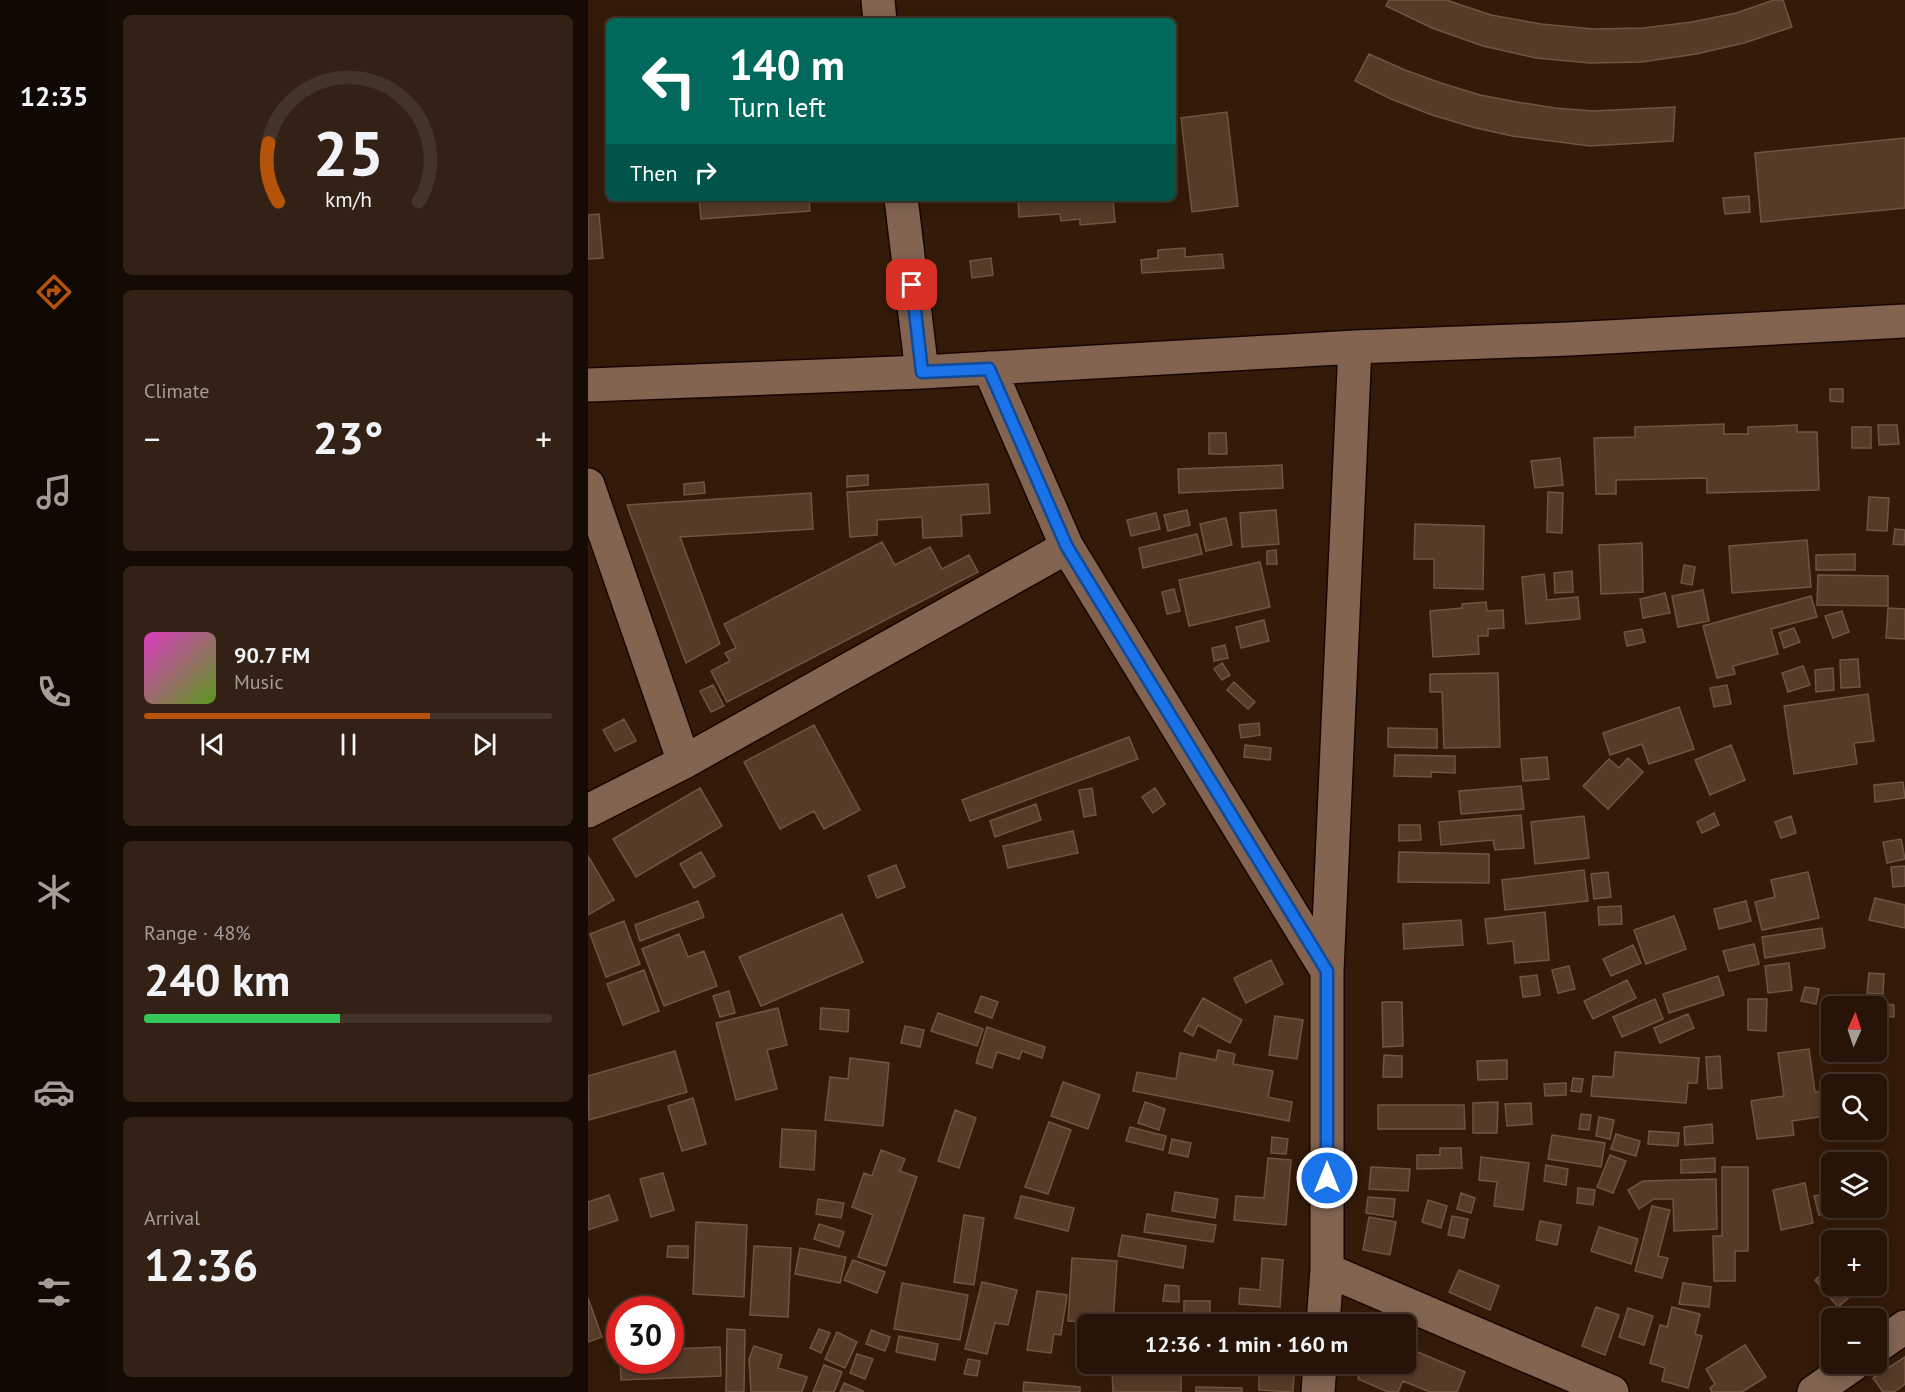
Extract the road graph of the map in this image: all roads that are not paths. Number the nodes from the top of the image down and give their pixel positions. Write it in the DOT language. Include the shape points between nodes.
graph roads {
  1 [pos="878,0"];
  2 [pos="880,18"];
  3 [pos="902,201"];
  4 [pos="1905,321"];
  5 [pos="1355,347"];
  6 [pos="989,369"];
  7 [pos="922,372"];
  8 [pos="588,385"];
  9 [pos="588,485"];
  10 [pos="1067,547"];
  11 [pos="684,762"];
  12 [pos="588,811"];
  13 [pos="1327,971"];
  14 [pos="1327,1270"];
  15 [pos="1324,1314"];
  16 [pos="1905,1327"];
  17 [pos="1887,1339"];
  18 [pos="1319,1374"];
  19 [pos="1840,1374"];
  20 [pos="1318,1392"];
  21 [pos="1612,1392"];
  22 [pos="1814,1392"];
  1 -- 2 [label="street"];
  3 -- 7 [label="street"];
  4 -- 5 [label="street"];
  5 -- 6 [label="street"];
  5 -- 13 [label="street"];
  6 -- 7 [label="street"];
  6 -- 10 [label="street"];
  7 -- 8 [label="street"];
  9 -- 11 [label="street"];
  10 -- 11 [label="street"];
  10 -- 13 [label="street"];
  11 -- 12 [label="street"];
  13 -- 14 [label="street"];
  14 -- 15 [label="street"];
  14 -- 21 [label="street"];
  16 -- 17 [label="street"];
  18 -- 20 [label="street"];
  19 -- 22 [label="street"];
}
